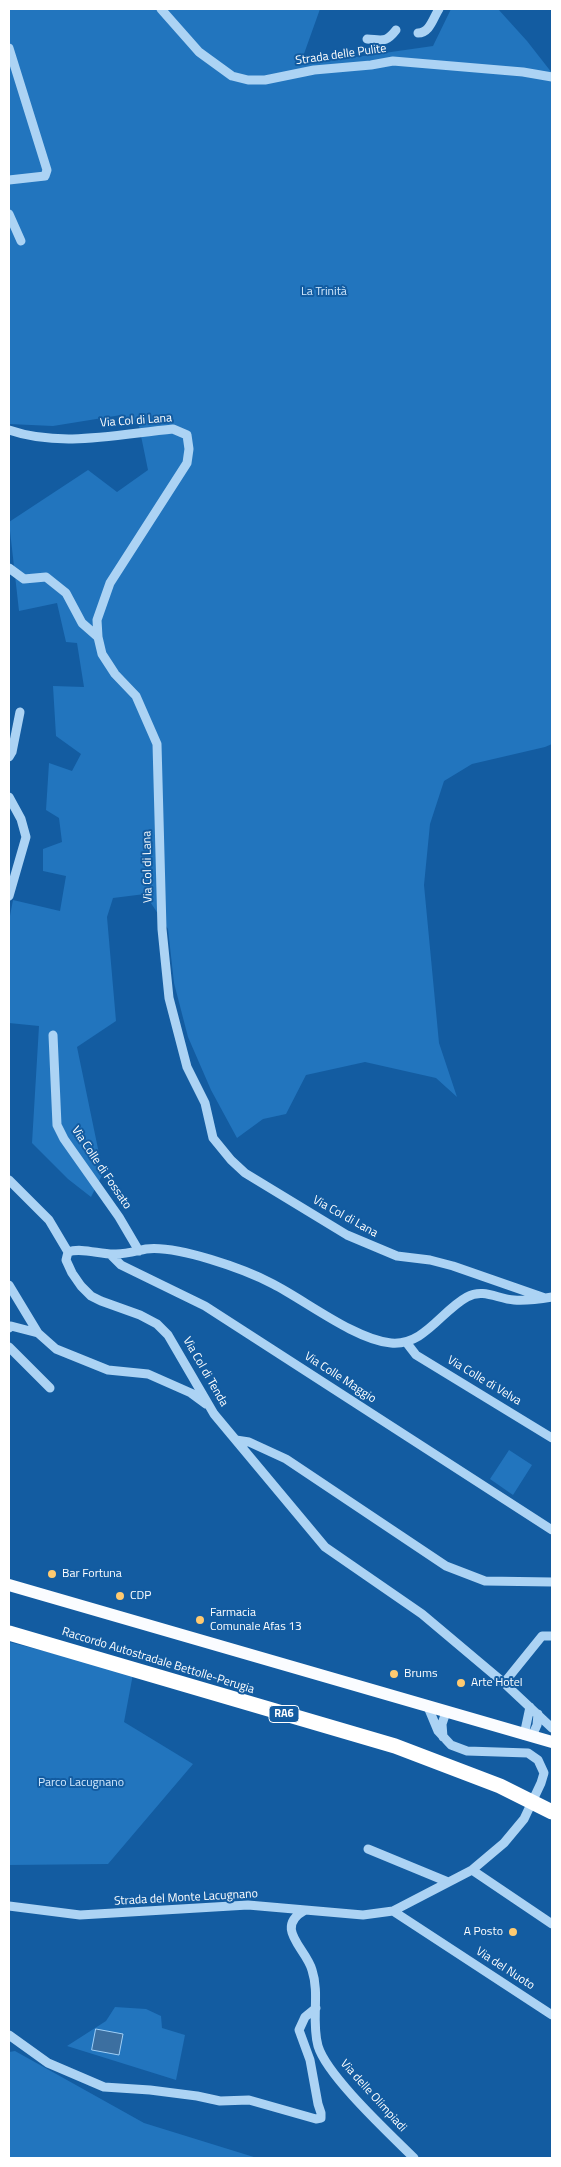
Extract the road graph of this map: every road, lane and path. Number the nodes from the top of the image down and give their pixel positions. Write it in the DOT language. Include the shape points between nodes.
graph roads {
  1 [pos="161,9"];
  2 [pos="438,9"];
  3 [pos="396,30"];
  4 [pos="418,33"];
  5 [pos="367,40"];
  6 [pos="9,48"];
  7 [pos="552,77"];
  8 [pos="9,180"];
  9 [pos="9,214"];
  10 [pos="20,241"];
  11 [pos="9,430"];
  12 [pos="9,568"];
  13 [pos="98,637"];
  14 [pos="20,712"];
  15 [pos="9,757"];
  16 [pos="9,797"];
  17 [pos="9,896"];
  18 [pos="53,1035"];
  19 [pos="9,1180"];
  20 [pos="139,1251"];
  21 [pos="68,1252"];
  22 [pos="111,1255"];
  23 [pos="9,1285"];
  24 [pos="549,1298"];
  25 [pos="9,1328"];
  26 [pos="38,1333"];
  27 [pos="406,1342"];
  28 [pos="9,1347"];
  29 [pos="50,1388"];
  30 [pos="208,1406"];
  31 [pos="552,1438"];
  32 [pos="236,1440"];
  33 [pos="552,1530"];
  34 [pos="552,1582"];
  35 [pos="9,1585"];
  36 [pos="9,1624"];
  37 [pos="9,1633"];
  38 [pos="552,1636"];
  39 [pos="504,1682"];
  40 [pos="428,1706"];
  41 [pos="530,1706"];
  42 [pos="446,1712"];
  43 [pos="538,1714"];
  44 [pos="552,1728"];
  45 [pos="528,1736"];
  46 [pos="443,1737"];
  47 [pos="552,1742"];
  48 [pos="552,1802"];
  49 [pos="552,1812"];
  50 [pos="368,1849"];
  51 [pos="472,1870"];
  52 [pos="448,1882"];
  53 [pos="9,1906"];
  54 [pos="306,1910"];
  55 [pos="394,1911"];
  56 [pos="551,1920"];
  57 [pos="316,2008"];
  58 [pos="552,2015"];
  59 [pos="9,2035"];
  60 [pos="414,2158"];
  1 -- 7 [label="street, Strada delle Pulite" via="199,52 232,76 248,80 394,61"];
  2 -- 4 [label="street" via="428,29"];
  3 -- 5 [label="street" via="389,39"];
  6 -- 8 [label="street" via="47,170 45,176"];
  9 -- 10 [label="street"];
  11 -- 13 [label="street, Via Col di Lana" via="45,438 71,439 173,429 187,436 187,463 110,583 97,620"];
  12 -- 13 [label="street" via="24,579 46,577 66,593 82,623"];
  13 -- 24 [label="street, Via Col di Lana" via="102,654 136,696 158,744 162,929 169,998 187,1067 205,1103 213,1138 245,1173 347,1235 397,1256 453,1266"];
  14 -- 15 [label="street"];
  16 -- 17 [label="street" via="26,837"];
  18 -- 20 [label="street, Via Colle di Fossato" via="57,1125"];
  19 -- 21 [label="street, Via Col di Tenda" via="48,1220"];
  20 -- 22 [label="street"];
  20 -- 27 [label="street" via="166,1250 232,1267 273,1284 378,1341"];
  21 -- 22 [label="street"];
  21 -- 30 [label="street, Via Col di Tenda" via="66,1260 72,1273 90,1296 140,1315 157,1324 168,1335"];
  22 -- 33 [label="street, Via Colle Maggio" via="121,1265 205,1306 255,1337"];
  23 -- 26 [label="street"];
  24 -- 27 [label="street" via="514,1300 481,1293 468,1296 423,1333"];
  25 -- 26 [label="street" via="19,1327"];
  26 -- 30 [label="street" via="56,1349 79,1360 108,1370 148,1374 191,1393"];
  27 -- 31 [label="street, Via Colle di Velva" via="416,1354"];
  28 -- 29 [label="street"];
  30 -- 32 [label="street, Via Col di Tenda"];
  32 -- 34 [label="street" via="249,1442 286,1459 446,1566 474,1578 499,1582"];
  32 -- 39 [label="street, Via Col di Tenda" via="325,1547 422,1614"];
  35 -- 40 [label="main road"];
  36 -- 48 [label="highway, RA6" via="397,1737 503,1778"];
  37 -- 49 [label="highway, Raccordo Autostradale Bettolle-Perugia / RA6" via="395,1746 500,1786"];
  38 -- 39 [label="street" via="542,1636"];
  39 -- 41 [label="street, Via Col di Tenda"];
  40 -- 42 [label="main road"];
  40 -- 46 [label="street, Strada del Monte Lacugnano" via="433,1723"];
  41 -- 43 [label="street, Via Col di Tenda"];
  41 -- 45 [label="street"];
  42 -- 45 [label="main road"];
  42 -- 46 [label="street" via="442,1724"];
  43 -- 44 [label="street, Via Col di Tenda"];
  43 -- 45 [label="street" via="537,1725"];
  45 -- 47 [label="main road"];
  46 -- 51 [label="street, Strada del Monte Lacugnano" via="462,1750 528,1753 538,1760 544,1773 524,1819 504,1843"];
  50 -- 52 [label="street"];
  51 -- 52 [label="street, Strada del Monte Lacugnano"];
  51 -- 56 [label="street"];
  52 -- 55 [label="street, Strada del Monte Lacugnano"];
  53 -- 54 [label="street, Strada del Monte Lacugnano" via="80,1915 248,1905"];
  54 -- 55 [label="street, Strada del Monte Lacugnano" via="363,1915"];
  54 -- 57 [label="street, Via delle Olimpiadi" via="294,1916 290,1926 312,1970"];
  55 -- 58 [label="street, Via del Nuoto"];
  57 -- 59 [label="street" via="299,2030 322,2112 321,2118 316,2119 249,2100 220,2102 197,2096 104,2087 48,2063"];
  57 -- 60 [label="street, Via delle Olimpiadi" via="314,2025 318,2047 328,2065"];
}
